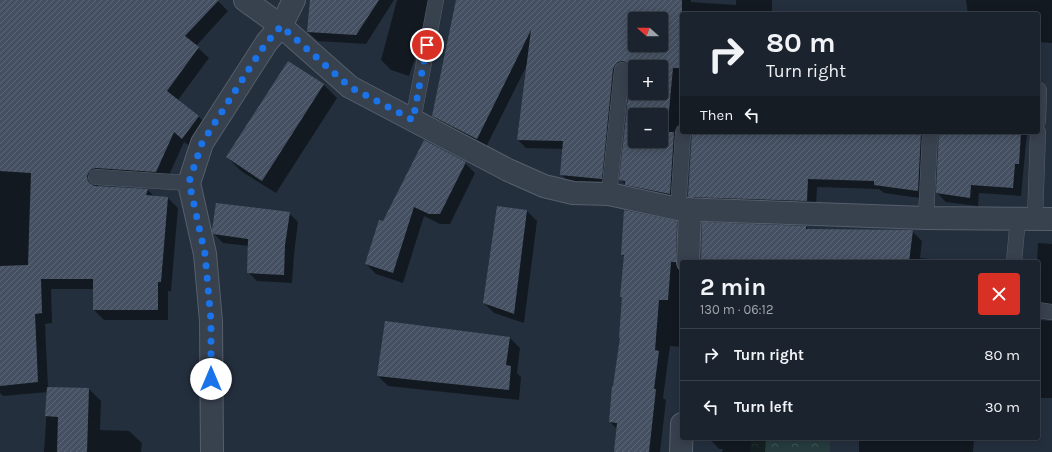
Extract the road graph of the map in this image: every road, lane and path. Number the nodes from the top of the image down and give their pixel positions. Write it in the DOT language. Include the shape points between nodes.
graph roads {
  1 [pos="245,0"];
  2 [pos="294,0"];
  3 [pos="436,0"];
  4 [pos="281,26"];
  5 [pos="622,70"];
  6 [pos="413,120"];
  7 [pos="683,134"];
  8 [pos="930,134"];
  9 [pos="1038,134"];
  10 [pos="96,177"];
  11 [pos="189,182"];
  12 [pos="610,194"];
  13 [pos="684,209"];
  14 [pos="926,218"];
  15 [pos="1035,219"];
  16 [pos="688,260"];
  17 [pos="1015,260"];
  18 [pos="1040,310"];
  19 [pos="1052,312"];
  20 [pos="681,440"];
  21 [pos="212,452"];
  22 [pos="681,452"];
  1 -- 4 [label="street"];
  2 -- 4 [label="street"];
  3 -- 6 [label="lane"];
  4 -- 6 [label="street" via="350,87"];
  4 -- 11 [label="street" via="267,42 202,143"];
  5 -- 12 [label="lane"];
  6 -- 12 [label="street" via="544,186 573,193"];
  7 -- 13 [label="lane"];
  8 -- 14 [label="lane"];
  9 -- 15 [label="lane"];
  10 -- 11 [label="lane"];
  11 -- 21 [label="street" via="205,254 211,321"];
  12 -- 13 [label="street"];
  13 -- 14 [label="street"];
  13 -- 16 [label="street"];
  14 -- 15 [label="street"];
  15 -- 17 [label="lane"];
  18 -- 19 [label="lane"];
  20 -- 22 [label="street"];
}
